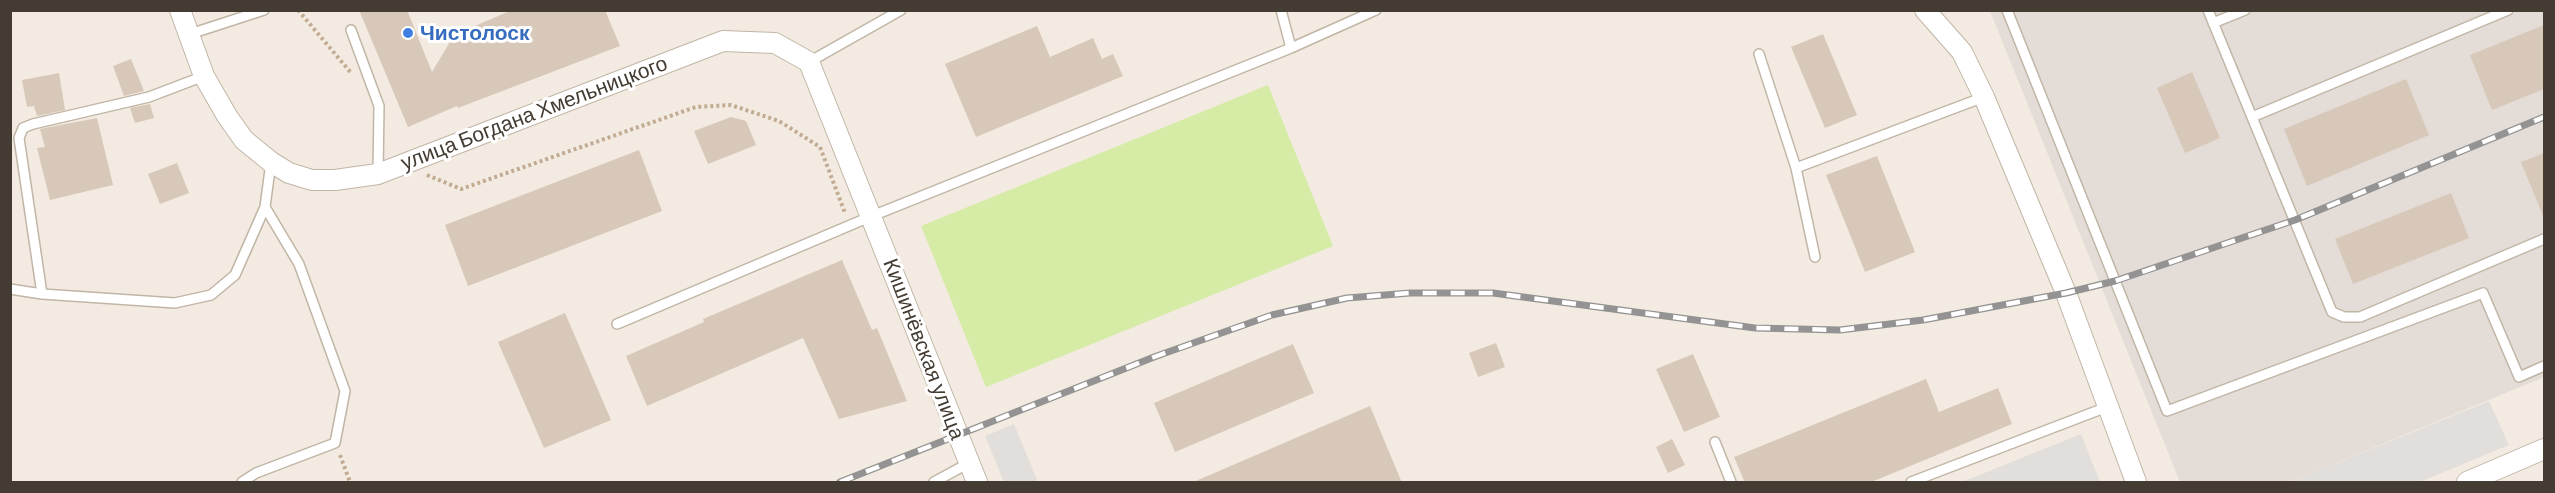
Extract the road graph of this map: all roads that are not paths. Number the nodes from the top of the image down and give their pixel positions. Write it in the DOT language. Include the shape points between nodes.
graph roads {
  1 [pos="180,10"];
  2 [pos="264,10"];
  3 [pos="883,10"];
  4 [pos="901,10"];
  5 [pos="1281,10"];
  6 [pos="1376,10"];
  7 [pos="1925,10"];
  8 [pos="2007,10"];
  9 [pos="2208,10"];
  10 [pos="2245,10"];
  11 [pos="2508,10"];
  12 [pos="888,19"];
  13 [pos="2213,23"];
  14 [pos="351,30"];
  15 [pos="190,34"];
  16 [pos="1291,48"];
  17 [pos="1759,54"];
  18 [pos="809,62"];
  19 [pos="204,76"];
  20 [pos="1984,97"];
  21 [pos="2252,117"];
  22 [pos="271,162"];
  23 [pos="1796,168"];
  24 [pos="378,174"];
  25 [pos="265,207"];
  26 [pos="872,216"];
  27 [pos="2544,239"];
  28 [pos="1815,257"];
  29 [pos="10,289"];
  30 [pos="42,294"];
  31 [pos="616,324"];
  32 [pos="2544,366"];
  33 [pos="2108,407"];
  34 [pos="1715,442"];
  35 [pos="2544,449"];
  36 [pos="969,464"];
  37 [pos="242,483"];
  38 [pos="934,483"];
  39 [pos="977,483"];
  40 [pos="1731,483"];
  41 [pos="1911,483"];
  42 [pos="2136,483"];
  43 [pos="2467,483"];
  1 -- 15 [label="street, улица Богдана Хмельницкого"];
  2 -- 15 [label="lane"];
  3 -- 12 [label="lane"];
  4 -- 12 [label="lane"];
  5 -- 16 [label="lane"];
  6 -- 16 [label="lane"];
  7 -- 20 [label="street" via="1962,52"];
  8 -- 32 [label="lane" via="2167,411 2483,293 2519,376"];
  9 -- 13 [label="lane"];
  10 -- 13 [label="lane"];
  11 -- 21 [label="lane"];
  12 -- 18 [label="lane"];
  13 -- 21 [label="lane"];
  14 -- 24 [label="lane" via="379,106"];
  15 -- 19 [label="street, улица Богдана Хмельницкого"];
  16 -- 26 [label="lane"];
  17 -- 23 [label="lane"];
  18 -- 24 [label="street, улица Богдана Хмельницкого" via="776,44 723,41"];
  18 -- 26 [label="street"];
  19 -- 22 [label="street, улица Богдана Хмельницкого" via="244,140"];
  19 -- 30 [label="lane" via="149,97 23,128 19,138"];
  20 -- 23 [label="lane"];
  20 -- 33 [label="street" via="2066,293"];
  21 -- 27 [label="lane" via="2332,312 2360,317"];
  22 -- 24 [label="street, улица Богдана Хмельницкого" via="312,180"];
  22 -- 25 [label="lane"];
  23 -- 28 [label="lane"];
  25 -- 30 [label="lane" via="235,275 211,295 175,303"];
  25 -- 37 [label="lane" via="299,264 345,391 335,443 256,473"];
  26 -- 31 [label="lane"];
  26 -- 36 [label="street, Кишинёвская улица"];
  29 -- 30 [label="lane"];
  33 -- 41 [label="lane"];
  33 -- 42 [label="street"];
  34 -- 40 [label="lane"];
  35 -- 43 [label="street"];
  36 -- 38 [label="lane"];
  36 -- 39 [label="street, Кишинёвская улица"];
}
